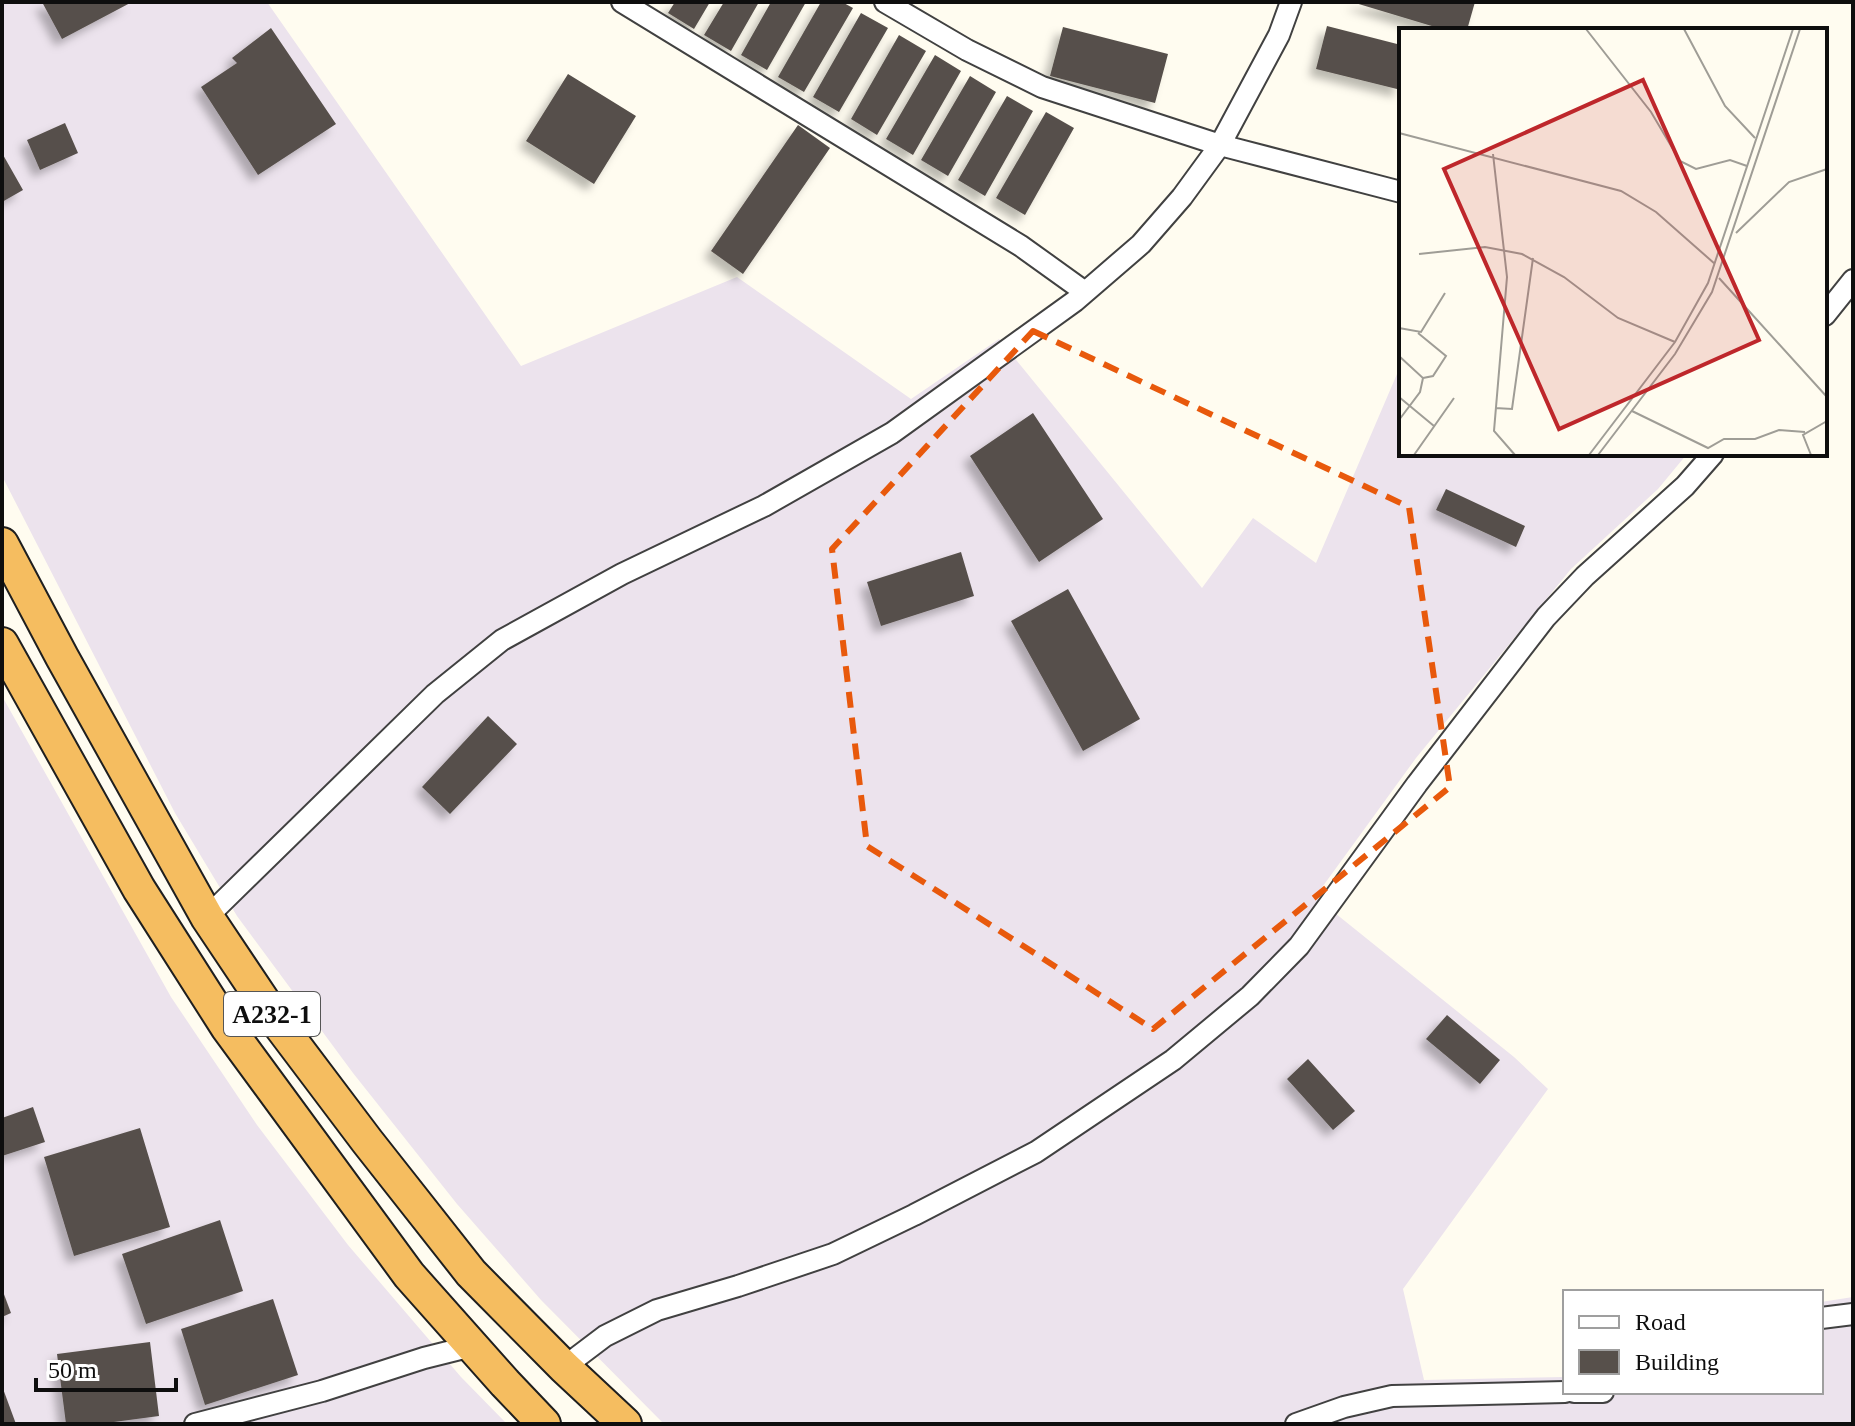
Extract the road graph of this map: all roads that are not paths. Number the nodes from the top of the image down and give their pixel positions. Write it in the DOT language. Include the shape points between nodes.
graph roads {
  1 [pos="622,2"];
  2 [pos="885,2"];
  3 [pos="1291,2"];
  4 [pos="1220,145"];
  5 [pos="1399,191"];
  6 [pos="1853,280"];
  7 [pos="1085,292"];
  8 [pos="1827,312"];
  9 [pos="1711,456"];
  10 [pos="2,544"];
  11 [pos="2,644"];
  12 [pos="207,917"];
  13 [pos="1853,1314"];
  14 [pos="1823,1318"];
  15 [pos="472,1346"];
  16 [pos="564,1367"];
  17 [pos="1563,1392"];
  18 [pos="195,1424"];
  19 [pos="544,1424"];
  20 [pos="625,1424"];
  21 [pos="1296,1424"];
  1 -- 7 [label="street" via="1021,246"];
  2 -- 4 [label="street" via="1042,87"];
  3 -- 4 [label="street"];
  4 -- 5 [label="street"];
  4 -- 7 [label="street" via="1141,244"];
  6 -- 8 [label="street"];
  7 -- 12 [label="street" via="892,433 764,506 622,574 502,640 435,694"];
  9 -- 16 [label="street" via="1546,617 1299,946 1250,996 1173,1060 1036,1152 914,1215 833,1254 657,1310 605,1336"];
  10 -- 12 [label="highway, A232-1"];
  11 -- 15 [label="highway, A232-1" via="139,889 227,1027 409,1275"];
  12 -- 16 [label="highway, A232-1" via="278,1023 471,1273"];
  13 -- 14 [label="street"];
  15 -- 18 [label="street"];
  15 -- 19 [label="highway, A232-1"];
  16 -- 20 [label="highway, A232-1"];
  17 -- 21 [label="street" via="1392,1396"];
}
